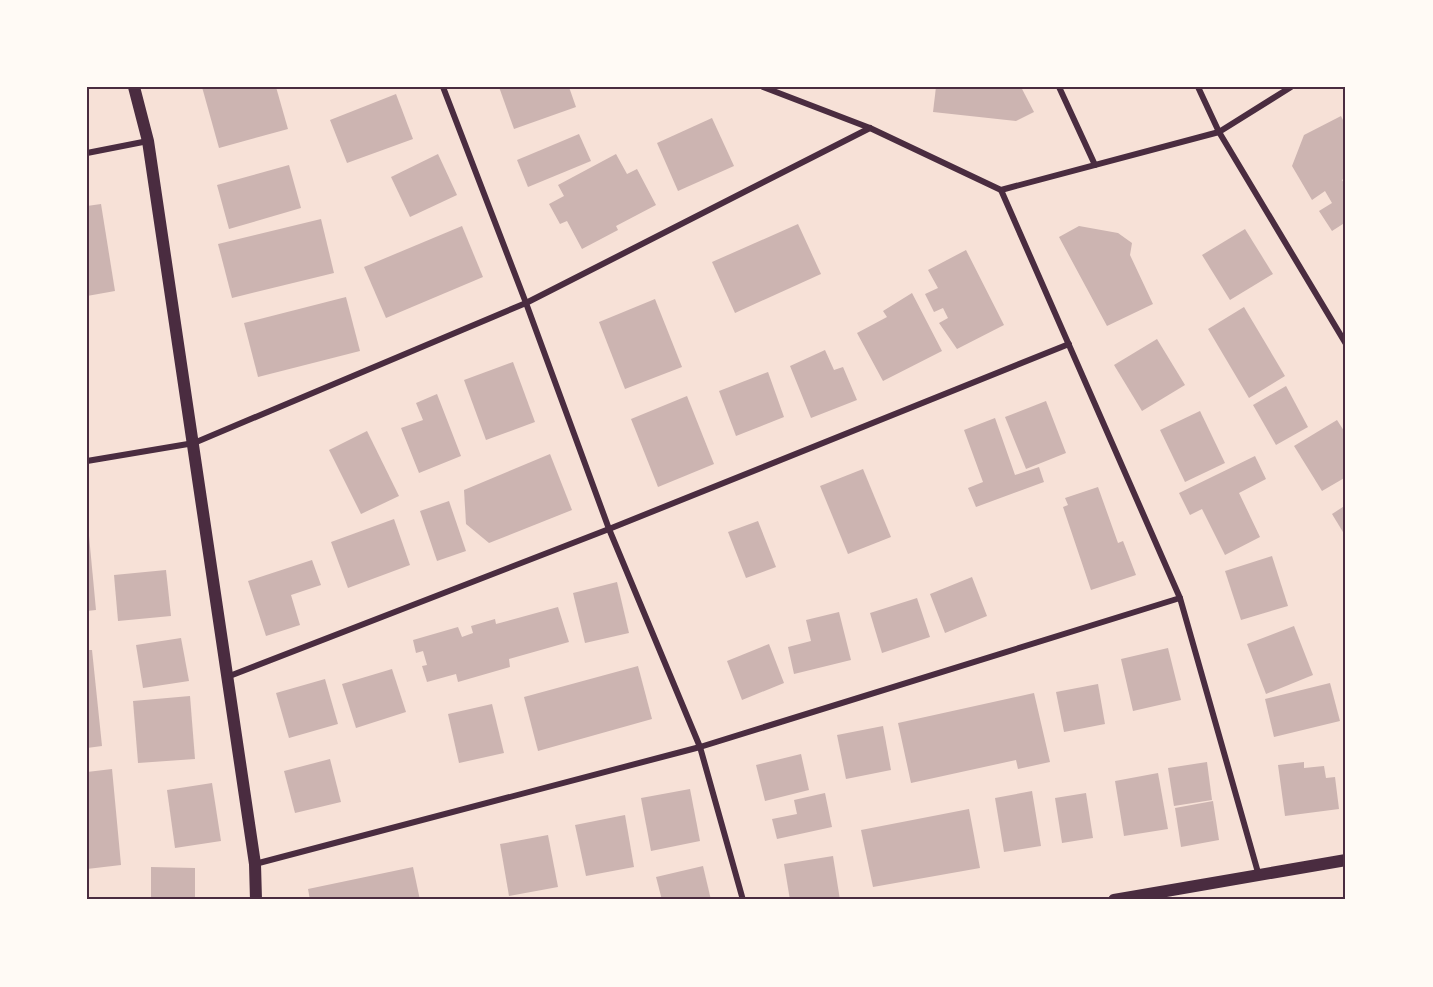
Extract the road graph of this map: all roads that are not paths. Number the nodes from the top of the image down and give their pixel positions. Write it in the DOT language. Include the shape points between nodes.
graph roads {
  1 [pos="134,87"];
  2 [pos="443,87"];
  3 [pos="763,87"];
  4 [pos="1059,87"];
  5 [pos="1198,87"];
  6 [pos="1290,87"];
  7 [pos="870,128"];
  8 [pos="1219,132"];
  9 [pos="148,141"];
  10 [pos="87,153"];
  11 [pos="1095,165"];
  12 [pos="1001,190"];
  13 [pos="526,303"];
  14 [pos="1068,344"];
  15 [pos="1346,344"];
  16 [pos="194,443"];
  17 [pos="87,460"];
  18 [pos="609,529"];
  19 [pos="1180,598"];
  20 [pos="227,677"];
  21 [pos="700,747"];
  22 [pos="1346,860"];
  23 [pos="255,864"];
  24 [pos="1260,876"];
  25 [pos="256,900"];
  26 [pos="743,900"];
  27 [pos="1114,900"];
  1 -- 9 [label="main road"];
  2 -- 13 [label="street"];
  3 -- 7 [label="street"];
  4 -- 11 [label="street"];
  5 -- 8 [label="street"];
  6 -- 8 [label="street"];
  7 -- 12 [label="street"];
  7 -- 13 [label="street"];
  8 -- 11 [label="street"];
  8 -- 15 [label="street"];
  9 -- 10 [label="street"];
  9 -- 16 [label="main road"];
  11 -- 12 [label="street"];
  12 -- 14 [label="street"];
  13 -- 16 [label="street"];
  13 -- 18 [label="street"];
  14 -- 18 [label="street"];
  14 -- 19 [label="street"];
  16 -- 17 [label="street"];
  16 -- 20 [label="main road"];
  18 -- 20 [label="street"];
  18 -- 21 [label="street"];
  19 -- 21 [label="street"];
  19 -- 24 [label="street"];
  20 -- 23 [label="main road"];
  21 -- 23 [label="street"];
  21 -- 26 [label="street"];
  22 -- 24 [label="main road"];
  23 -- 25 [label="main road"];
  24 -- 27 [label="main road"];
}
